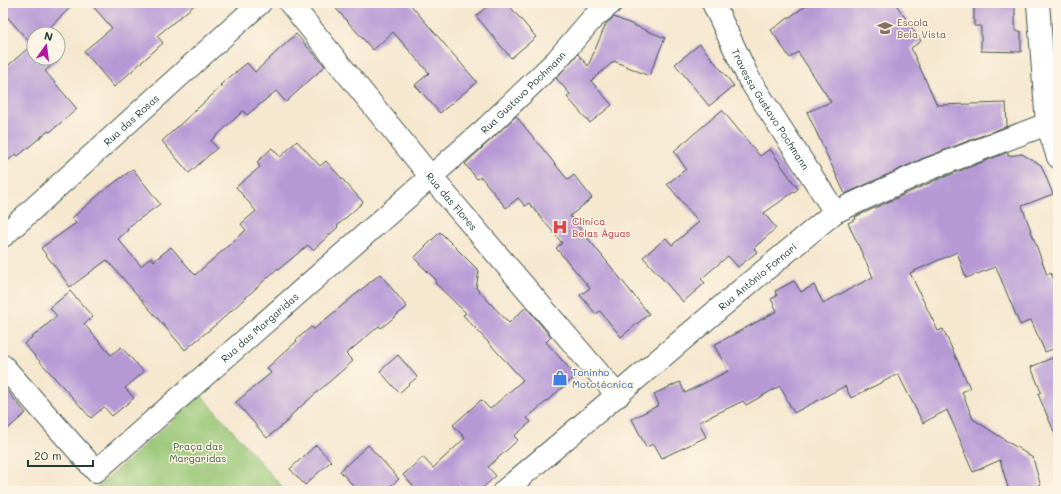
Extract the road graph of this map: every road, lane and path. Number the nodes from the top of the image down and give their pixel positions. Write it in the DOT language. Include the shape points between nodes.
graph roads {
  1 [pos="260,3"];
  2 [pos="290,3"];
  3 [pos="611,3"];
  4 [pos="713,3"];
  5 [pos="1038,3"];
  6 [pos="1047,124"];
  7 [pos="1058,157"];
  8 [pos="431,177"];
  9 [pos="835,212"];
  10 [pos="3,236"];
  11 [pos="3,366"];
  12 [pos="618,396"];
  13 [pos="504,491"];
  1 -- 10 [label="street, Rua das Rosas"];
  2 -- 8 [label="street, Rua das Flores"];
  3 -- 8 [label="street, Rua Gustavo Pochmann" via="592,19 556,61 490,125"];
  4 -- 9 [label="street, Travessa Gustavo Pochmann" via="749,79"];
  5 -- 6 [label="street"];
  6 -- 7 [label="street"];
  6 -- 9 [label="street, Rua Antônio Fornari" via="929,169"];
  8 -- 11 [label="street, Rua das Margaridas" via="96,471"];
  8 -- 12 [label="street, Rua das Flores"];
  9 -- 12 [label="street, Rua Antônio Fornari"];
  12 -- 13 [label="street, Rua Antônio Fornari"];
}
